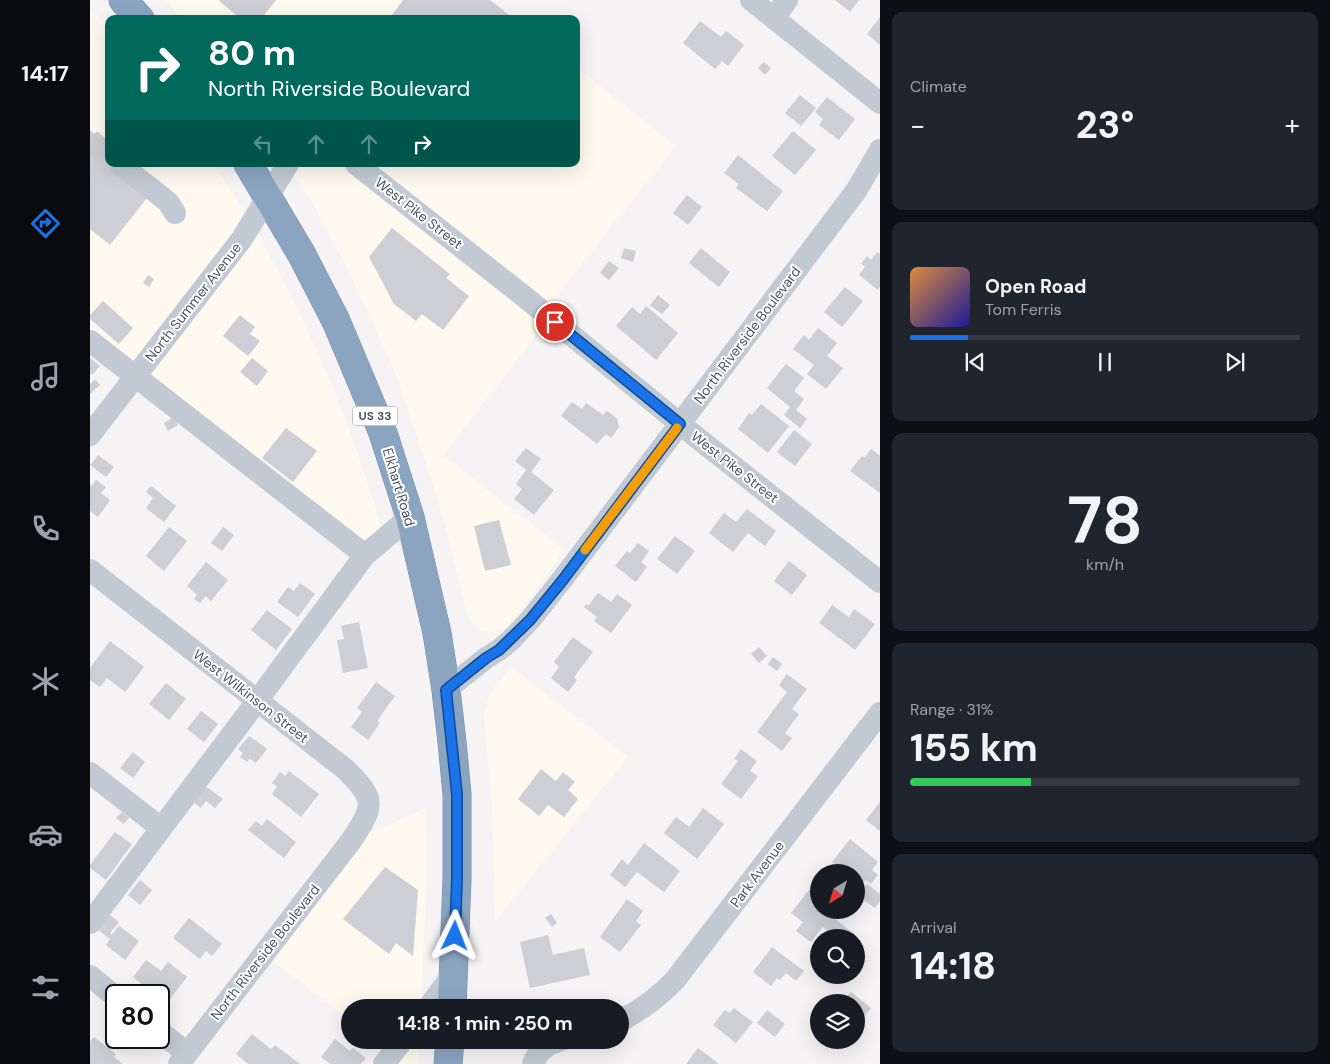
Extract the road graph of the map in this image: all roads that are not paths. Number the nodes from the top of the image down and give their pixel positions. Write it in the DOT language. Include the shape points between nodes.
graph roads {
  1 [pos="122,0"];
  2 [pos="751,0"];
  3 [pos="781,9"];
  4 [pos="136,15"];
  5 [pos="880,103"];
  6 [pos="880,150"];
  7 [pos="124,167"];
  8 [pos="250,167"];
  9 [pos="286,167"];
  10 [pos="360,167"];
  11 [pos="267,198"];
  12 [pos="175,213"];
  13 [pos="90,340"];
  14 [pos="136,376"];
  15 [pos="680,424"];
  16 [pos="90,435"];
  17 [pos="410,517"];
  18 [pos="365,555"];
  19 [pos="90,570"];
  20 [pos="880,582"];
  21 [pos="446,690"];
  22 [pos="257,701"];
  23 [pos="880,712"];
  24 [pos="90,773"];
  25 [pos="162,828"];
  26 [pos="352,841"];
  27 [pos="90,923"];
  28 [pos="453,974"];
  29 [pos="90,976"];
  30 [pos="105,988"];
  31 [pos="435,999"];
  32 [pos="452,999"];
  33 [pos="629,1016"];
  34 [pos="170,1043"];
  35 [pos="396,1049"];
  36 [pos="449,1049"];
  37 [pos="542,1049"];
  38 [pos="183,1059"];
  39 [pos="534,1061"];
  40 [pos="384,1064"];
  41 [pos="448,1064"];
  1 -- 4 [label="highway"];
  2 -- 3 [label="street"];
  3 -- 5 [label="street"];
  6 -- 15 [label="street, North Riverside Boulevard" via="856,191"];
  7 -- 12 [label="street" via="168,202"];
  8 -- 11 [label="highway, Elkhart Road / US 33"];
  9 -- 11 [label="street, North Summer Avenue"];
  10 -- 15 [label="street, West Pike Street"];
  11 -- 14 [label="street, North Summer Avenue" via="242,240"];
  11 -- 17 [label="highway, Elkhart Road / US 33" via="336,321 383,434"];
  13 -- 14 [label="street"];
  14 -- 16 [label="street, North Summer Avenue"];
  14 -- 18 [label="street"];
  15 -- 20 [label="street, West Pike Street"];
  15 -- 21 [label="street, North Riverside Boulevard" via="530,620 499,650"];
  17 -- 18 [label="street"];
  17 -- 21 [label="highway, Elkhart Road / US 33" via="437,633"];
  18 -- 22 [label="street"];
  19 -- 22 [label="street, West Wilkinson Street"];
  21 -- 28 [label="highway, US 33" via="457,794"];
  22 -- 25 [label="street"];
  22 -- 26 [label="street, West Wilkinson Street" via="345,768 368,795 367,815"];
  23 -- 33 [label="street, Park Avenue" via="675,980 644,1008"];
  24 -- 25 [label="street"];
  25 -- 27 [label="street"];
  26 -- 38 [label="street, North Riverside Boulevard"];
  28 -- 31 [label="street"];
  28 -- 32 [label="highway, US 33"];
  29 -- 30 [label="street"];
  34 -- 38 [label="street"];
  35 -- 40 [label="street"];
  36 -- 41 [label="highway"];
  37 -- 39 [label="street"];
}
